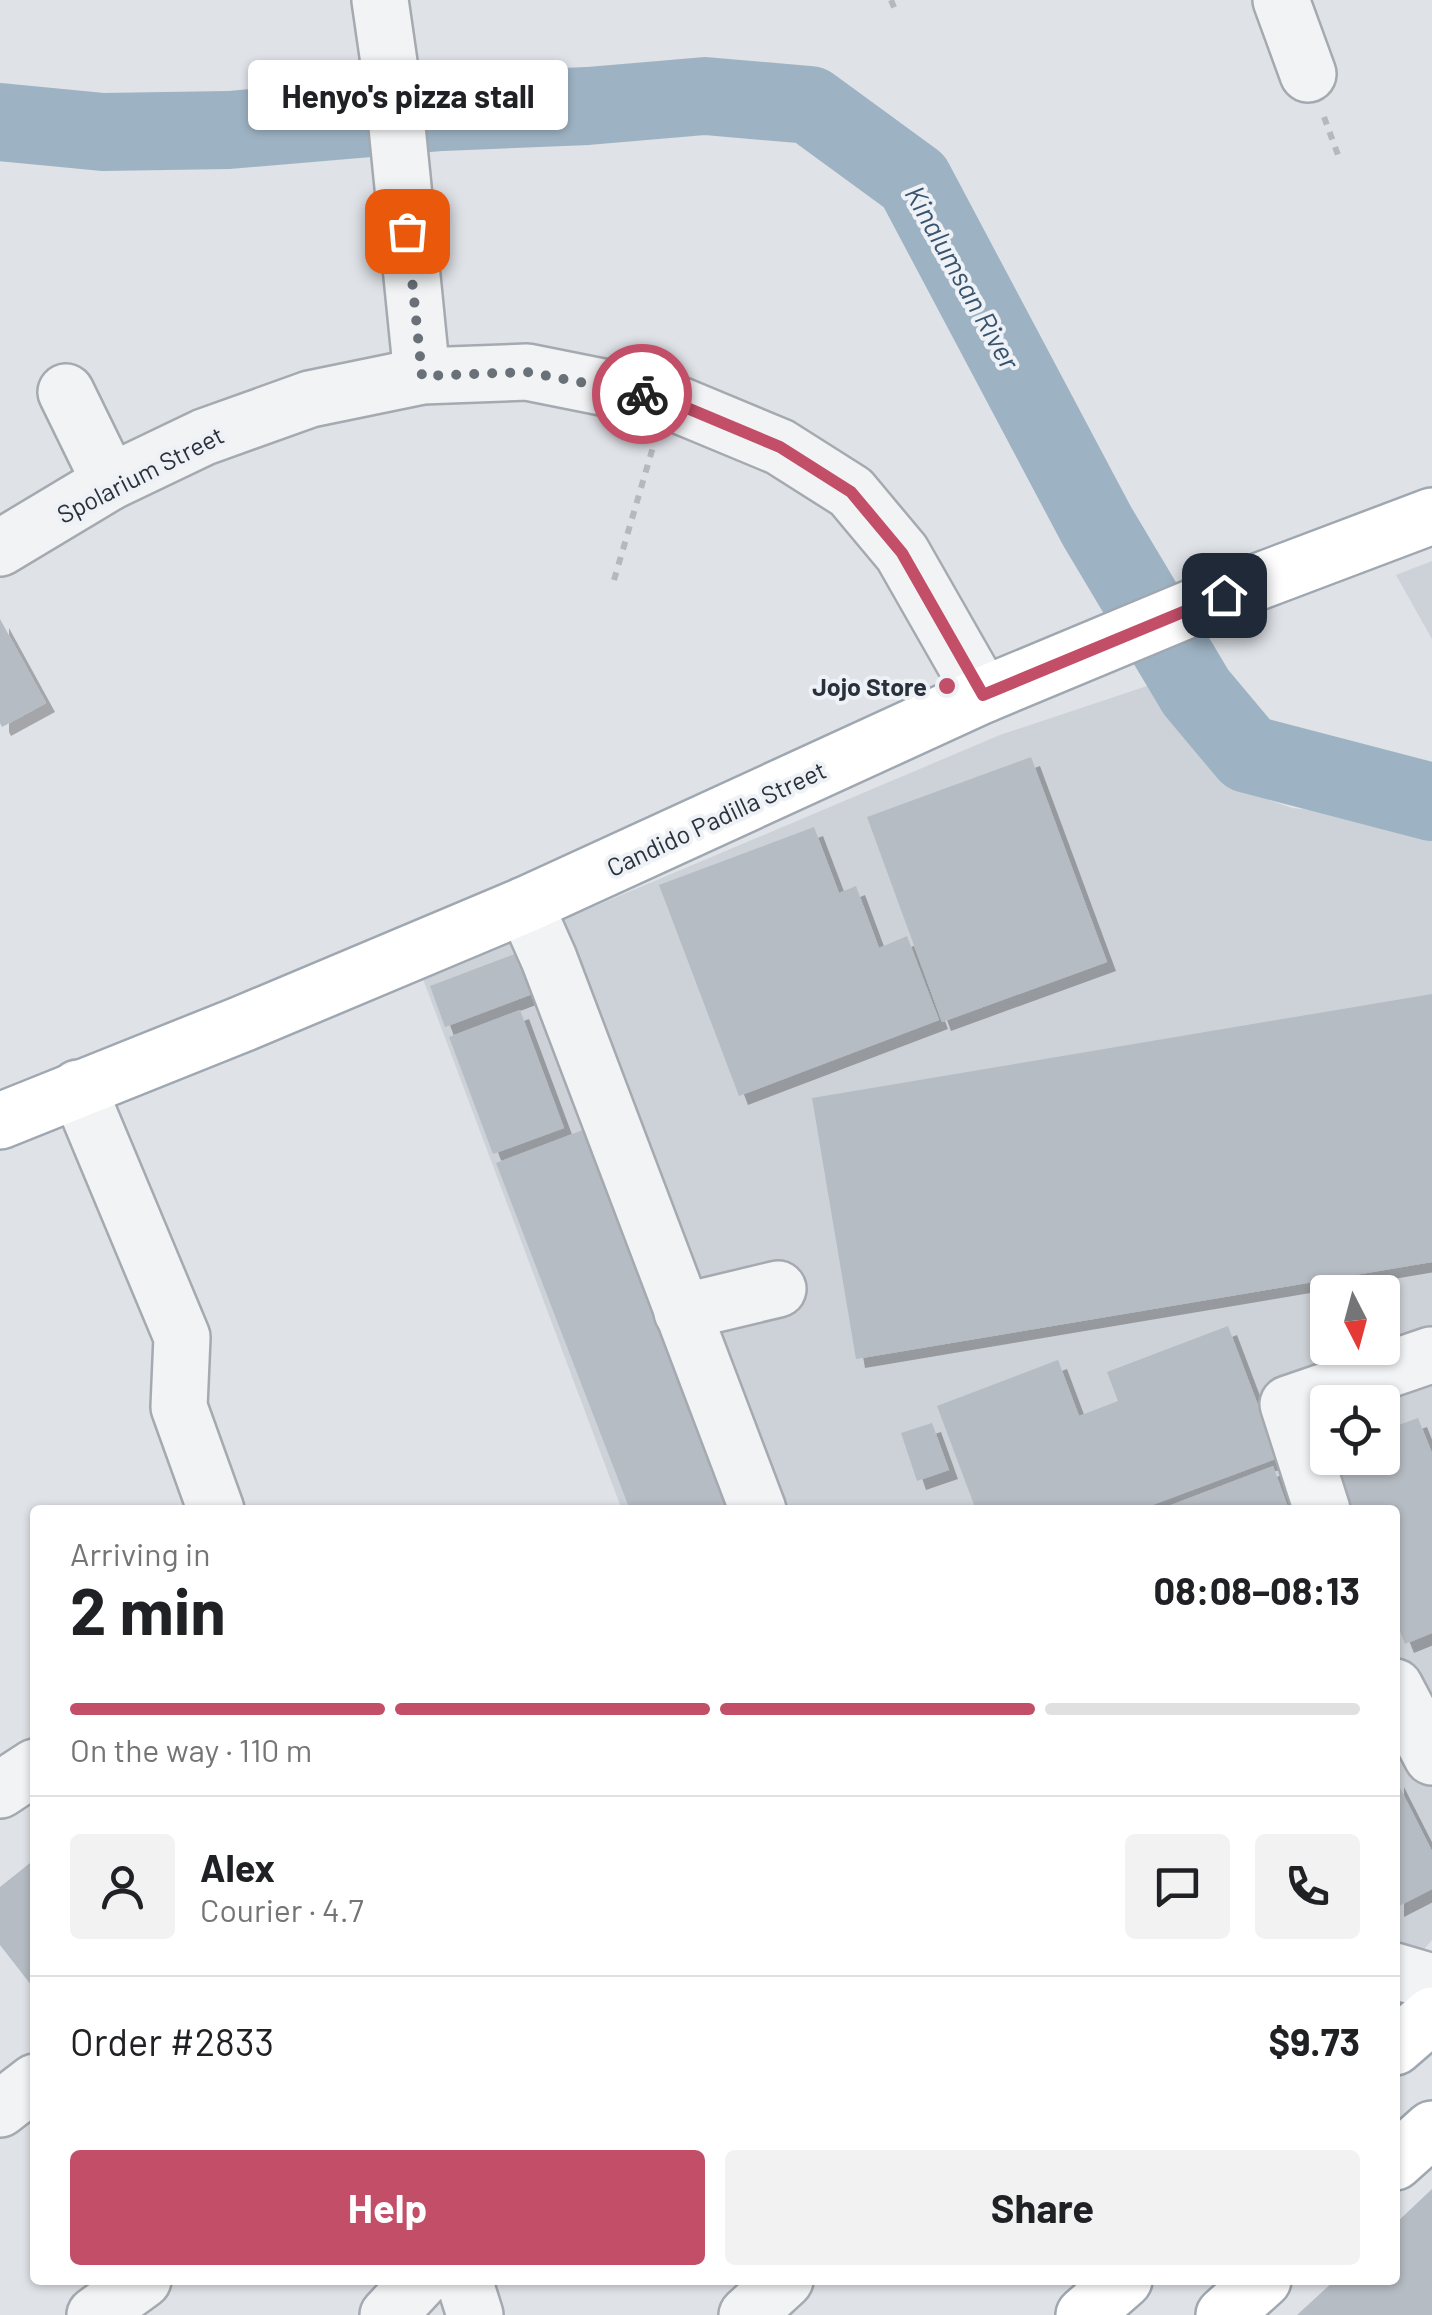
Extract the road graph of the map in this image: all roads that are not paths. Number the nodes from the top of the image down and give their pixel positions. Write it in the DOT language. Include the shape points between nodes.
graph roads {
  1 [pos="380,0"];
  2 [pos="1281,0"];
  3 [pos="1308,74"];
  4 [pos="422,376"];
  5 [pos="66,392"];
  6 [pos="110,482"];
  7 [pos="1428,528"];
  8 [pos="0,548"];
  9 [pos="983,695"];
  10 [pos="525,905"];
  11 [pos="78,1088"];
  12 [pos="0,1121"];
  13 [pos="778,1289"];
  14 [pos="682,1312"];
  15 [pos="1431,1355"];
  16 [pos="214,1505"];
  17 [pos="756,1505"];
  18 [pos="1320,1505"];
  19 [pos="1400,1696"];
  20 [pos="1432,1757"];
  21 [pos="30,1770"];
  22 [pos="0,1790"];
  23 [pos="1400,1972"];
  24 [pos="1432,1982"];
  25 [pos="1432,2015"];
  26 [pos="1400,2043"];
  27 [pos="30,2086"];
  28 [pos="0,2109"];
  29 [pos="1432,2128"];
  30 [pos="1400,2157"];
  31 [pos="136,2285"];
  32 [pos="417,2285"];
  33 [pos="466,2285"];
  34 [pos="780,2285"];
  35 [pos="1118,2285"];
  36 [pos="1257,2285"];
  37 [pos="95,2315"];
  38 [pos="388,2315"];
  39 [pos="476,2315"];
  40 [pos="747,2315"];
  41 [pos="1084,2315"];
  42 [pos="1224,2315"];
  1 -- 4 [label="street"];
  2 -- 3 [label="street"];
  4 -- 6 [label="street, Spolarium Street" via="310,400 204,438"];
  4 -- 9 [label="street, Spolarium Street" via="527,372 668,400 780,447 851,492 902,553"];
  5 -- 6 [label="street"];
  6 -- 8 [label="street, Spolarium Street"];
  7 -- 9 [label="main road, Candido Padilla Street" via="1224,595"];
  9 -- 10 [label="main road, Candido Padilla Street"];
  10 -- 11 [label="main road, Candido Padilla Street"];
  10 -- 14 [label="street"];
  11 -- 12 [label="main road, Candido Padilla Street"];
  11 -- 16 [label="street" via="182,1338 179,1408"];
  13 -- 14 [label="street"];
  14 -- 17 [label="street"];
  15 -- 18 [label="street" via="1288,1404"];
  19 -- 20 [label="street"];
  21 -- 22 [label="street"];
  23 -- 24 [label="street"];
  25 -- 26 [label="main road"];
  27 -- 28 [label="street"];
  29 -- 30 [label="main road"];
  31 -- 37 [label="street"];
  32 -- 38 [label="street"];
  33 -- 39 [label="street"];
  34 -- 40 [label="street"];
  35 -- 41 [label="main road"];
  36 -- 42 [label="main road"];
}
